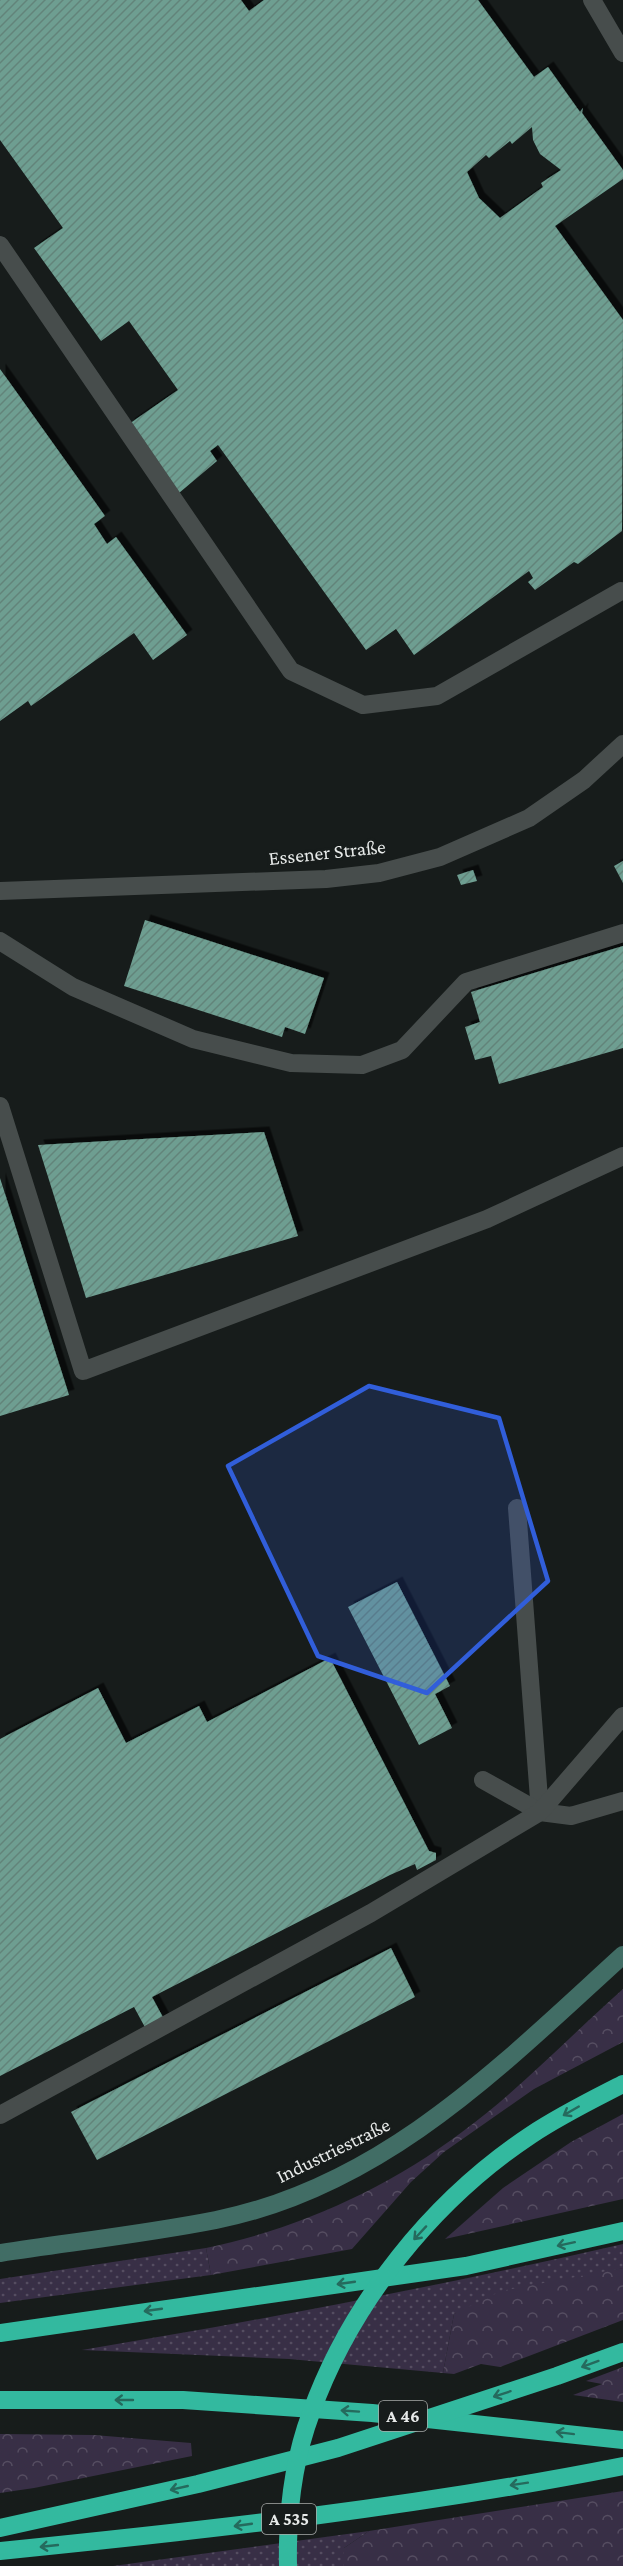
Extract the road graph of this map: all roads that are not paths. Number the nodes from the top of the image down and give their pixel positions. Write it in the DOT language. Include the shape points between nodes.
graph roads {
  1 [pos="592,0"];
  2 [pos="623,53"];
  3 [pos="0,245"];
  4 [pos="622,591"];
  5 [pos="623,744"];
  6 [pos="0,891"];
  7 [pos="623,933"];
  8 [pos="0,941"];
  9 [pos="0,1106"];
  10 [pos="623,1156"];
  11 [pos="517,1508"];
  12 [pos="623,1716"];
  13 [pos="483,1780"];
  14 [pos="623,1801"];
  15 [pos="540,1812"];
  16 [pos="623,1955"];
  17 [pos="623,2084"];
  18 [pos="0,2115"];
  19 [pos="623,2231"];
  20 [pos="0,2253"];
  21 [pos="0,2333"];
  22 [pos="623,2352"];
  23 [pos="0,2400"];
  24 [pos="623,2440"];
  25 [pos="623,2466"];
  26 [pos="0,2528"];
  27 [pos="0,2551"];
  28 [pos="288,2566"];
  1 -- 2 [label="street"];
  3 -- 4 [label="street" via="291,671 363,705 437,696"];
  5 -- 6 [label="street, Essener Straße" via="584,780 529,818 440,857 379,873 326,879"];
  7 -- 8 [label="street" via="466,982 402,1050 362,1065 291,1063 193,1039 73,987"];
  9 -- 10 [label="street" via="84,1371 487,1219"];
  11 -- 15 [label="street"];
  12 -- 15 [label="street"];
  13 -- 15 [label="street"];
  14 -- 15 [label="street" via="571,1816"];
  15 -- 18 [label="street" via="371,1913"];
  16 -- 20 [label="street, Industriestraße" via="467,2096 423,2128 327,2182 273,2204 217,2220"];
  17 -- 28 [label="highway, one-way" via="530,2135 487,2168 434,2219 381,2281 354,2323 310,2414 291,2498"];
  19 -- 21 [label="highway, one-way" via="466,2266"];
  22 -- 26 [label="highway, one-way" via="338,2448"];
  24 -- 23 [label="highway, A 46, one-way" via="372,2413 183,2400"];
  25 -- 27 [label="highway, A 535, one-way" via="386,2506"];
}
